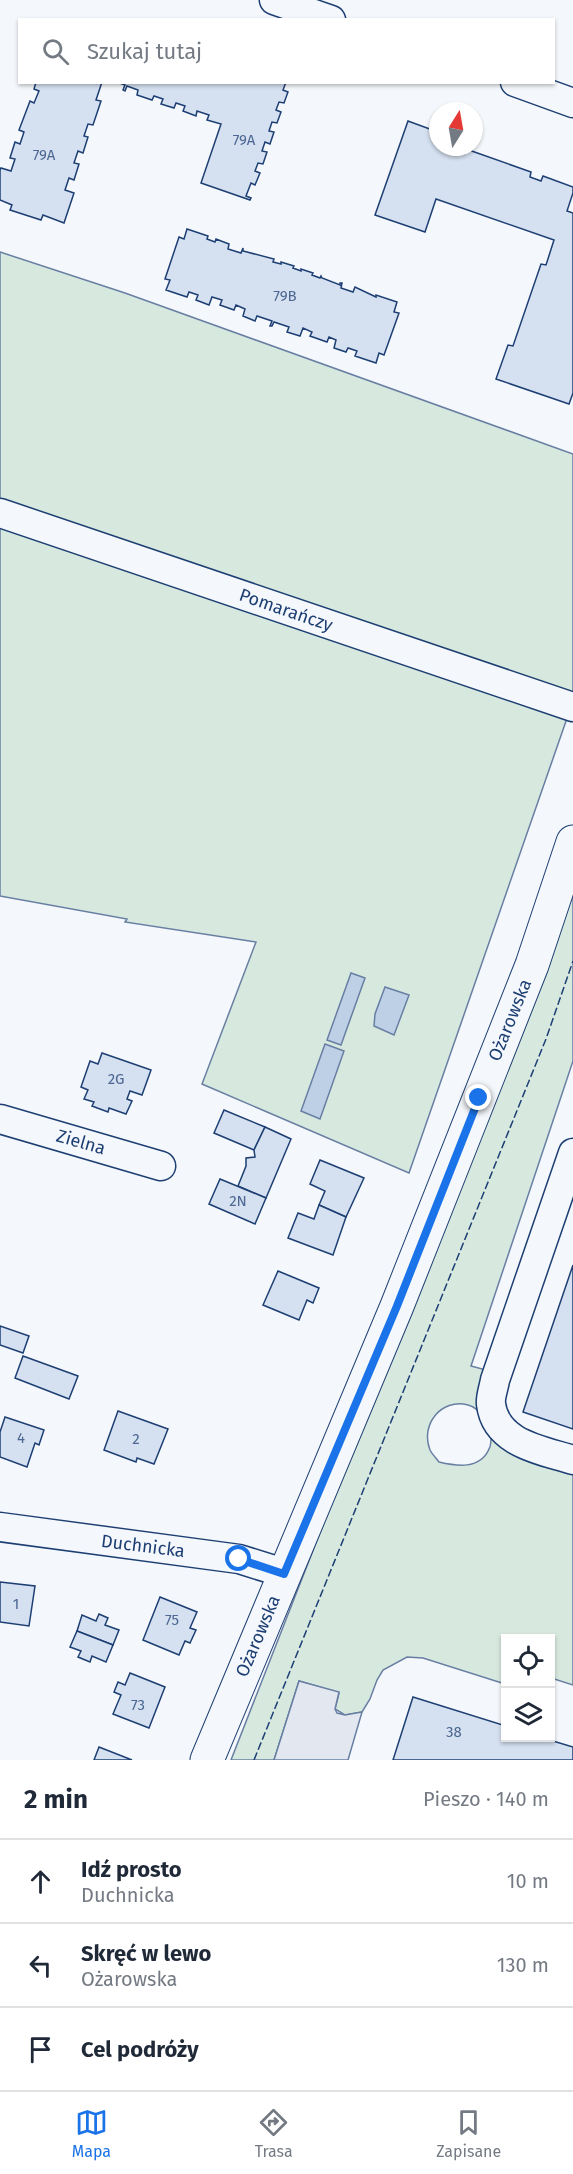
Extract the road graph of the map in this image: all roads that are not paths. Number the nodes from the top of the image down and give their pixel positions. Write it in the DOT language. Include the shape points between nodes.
graph roads {
  1 [pos="274,0"];
  2 [pos="325,18"];
  3 [pos="521,84"];
  4 [pos="573,103"];
  5 [pos="0,513"];
  6 [pos="573,707"];
  7 [pos="573,842"];
  8 [pos="0,1119"];
  9 [pos="573,1153"];
  10 [pos="161,1166"];
  11 [pos="573,1460"];
  12 [pos="0,1527"];
  13 [pos="284,1574"];
  14 [pos="207,1760"];
  1 -- 2 [label="street"];
  3 -- 4 [label="street"];
  5 -- 6 [label="street, Pomarańczy"];
  7 -- 13 [label="main road, Ożarowska" via="519,999 397,1306"];
  8 -- 10 [label="street, Zielna"];
  9 -- 11 [label="street" via="495,1380 491,1403 497,1422 519,1443"];
  12 -- 13 [label="street, Duchnicka" via="239,1559"];
  13 -- 14 [label="main road, Ożarowska"];
}
